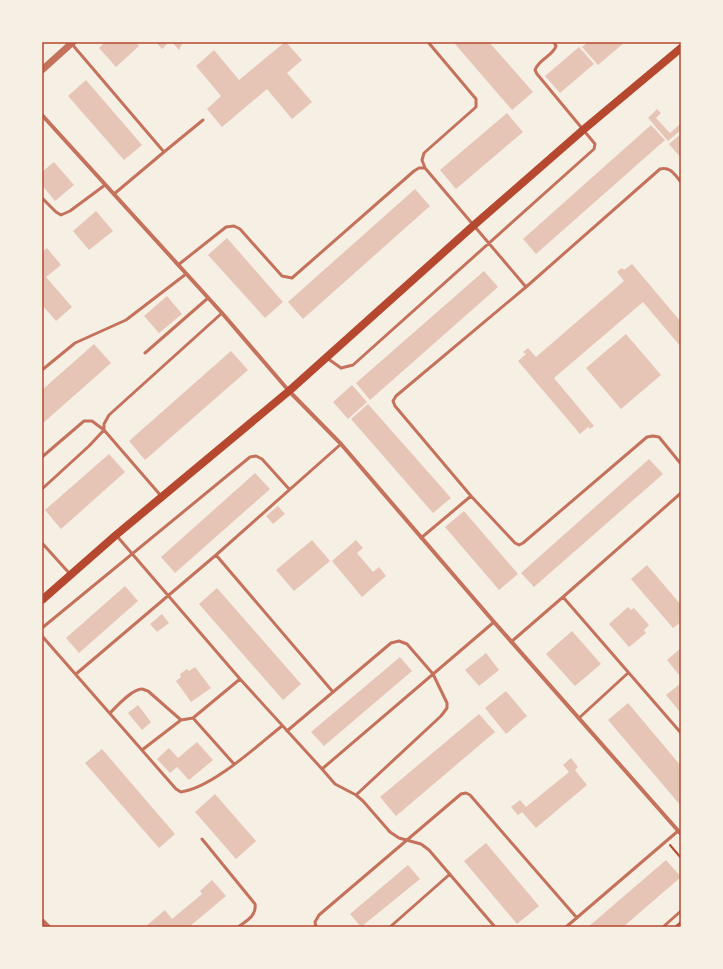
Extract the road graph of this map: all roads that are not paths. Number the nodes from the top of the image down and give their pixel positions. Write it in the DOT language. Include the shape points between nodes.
graph roads {
  1 [pos="428,42"];
  2 [pos="554,42"];
  3 [pos="71,43"];
  4 [pos="681,48"];
  5 [pos="42,70"];
  6 [pos="42,115"];
  7 [pos="203,120"];
  8 [pos="583,130"];
  9 [pos="164,152"];
  10 [pos="425,168"];
  11 [pos="681,182"];
  12 [pos="105,185"];
  13 [pos="113,195"];
  14 [pos="42,198"];
  15 [pos="473,226"];
  16 [pos="489,244"];
  17 [pos="178,265"];
  18 [pos="186,274"];
  19 [pos="526,287"];
  20 [pos="208,298"];
  21 [pos="222,313"];
  22 [pos="145,353"];
  23 [pos="328,358"];
  24 [pos="42,370"];
  25 [pos="289,391"];
  26 [pos="104,430"];
  27 [pos="341,444"];
  28 [pos="42,457"];
  29 [pos="681,464"];
  30 [pos="42,489"];
  31 [pos="289,489"];
  32 [pos="681,493"];
  33 [pos="471,496"];
  34 [pos="162,497"];
  35 [pos="116,535"];
  36 [pos="421,538"];
  37 [pos="42,542"];
  38 [pos="132,553"];
  39 [pos="216,555"];
  40 [pos="71,575"];
  41 [pos="168,595"];
  42 [pos="563,596"];
  43 [pos="42,600"];
  44 [pos="494,622"];
  45 [pos="42,628"];
  46 [pos="42,636"];
  47 [pos="511,642"];
  48 [pos="628,673"];
  49 [pos="76,674"];
  50 [pos="433,674"];
  51 [pos="240,678"];
  52 [pos="333,692"];
  53 [pos="110,713"];
  54 [pos="193,718"];
  55 [pos="579,718"];
  56 [pos="181,720"];
  57 [pos="282,726"];
  58 [pos="287,731"];
  59 [pos="681,733"];
  60 [pos="142,750"];
  61 [pos="234,764"];
  62 [pos="322,769"];
  63 [pos="356,795"];
  64 [pos="680,832"];
  65 [pos="202,839"];
  66 [pos="408,840"];
  67 [pos="450,874"];
  68 [pos="681,911"];
  69 [pos="577,918"];
  70 [pos="42,922"];
  71 [pos="47,927"];
  72 [pos="238,927"];
  73 [pos="316,927"];
  74 [pos="390,927"];
  75 [pos="495,927"];
  76 [pos="566,927"];
  77 [pos="663,927"];
  1 -- 10 [label="lane" via="477,102 476,107 424,153 422,160"];
  2 -- 8 [label="lane" via="555,50 536,66 535,70"];
  3 -- 5 [label="street"];
  3 -- 9 [label="lane"];
  4 -- 8 [label="main road"];
  6 -- 12 [label="street"];
  7 -- 9 [label="lane"];
  8 -- 15 [label="main road"];
  8 -- 16 [label="lane" via="595,144 594,149"];
  9 -- 13 [label="lane"];
  10 -- 15 [label="lane"];
  10 -- 17 [label="lane" via="414,171 292,278 282,276 240,229 234,226 226,227"];
  11 -- 19 [label="lane" via="670,170 660,169"];
  12 -- 13 [label="street"];
  12 -- 14 [label="lane" via="62,215"];
  13 -- 17 [label="street"];
  15 -- 16 [label="lane"];
  15 -- 23 [label="main road"];
  16 -- 19 [label="lane"];
  16 -- 23 [label="lane" via="353,365 341,368"];
  17 -- 18 [label="street"];
  18 -- 20 [label="street"];
  18 -- 24 [label="lane" via="126,320 75,343"];
  19 -- 33 [label="lane" via="393,401"];
  20 -- 21 [label="street"];
  20 -- 22 [label="lane"];
  21 -- 25 [label="street"];
  21 -- 26 [label="lane" via="109,415"];
  23 -- 25 [label="main road"];
  25 -- 27 [label="street"];
  25 -- 34 [label="main road"];
  26 -- 28 [label="lane" via="92,420 84,421"];
  26 -- 30 [label="lane"];
  26 -- 34 [label="lane"];
  27 -- 31 [label="lane"];
  27 -- 36 [label="street"];
  29 -- 33 [label="lane" via="659,437 647,437 519,545 515,544"];
  31 -- 38 [label="lane" via="262,459 250,457"];
  31 -- 39 [label="lane"];
  32 -- 42 [label="lane"];
  33 -- 36 [label="lane"];
  34 -- 35 [label="main road"];
  35 -- 38 [label="lane"];
  35 -- 40 [label="main road"];
  36 -- 44 [label="street"];
  37 -- 40 [label="lane"];
  38 -- 41 [label="lane"];
  38 -- 45 [label="lane"];
  39 -- 41 [label="lane"];
  39 -- 52 [label="lane"];
  40 -- 43 [label="main road"];
  41 -- 49 [label="lane"];
  41 -- 51 [label="lane"];
  42 -- 47 [label="lane"];
  42 -- 48 [label="lane"];
  44 -- 47 [label="street"];
  44 -- 50 [label="lane"];
  46 -- 49 [label="lane"];
  47 -- 55 [label="street"];
  48 -- 55 [label="lane"];
  48 -- 59 [label="lane"];
  49 -- 53 [label="lane"];
  50 -- 52 [label="lane" via="407,644 396,641"];
  50 -- 62 [label="lane"];
  50 -- 63 [label="lane" via="447,703 446,708"];
  51 -- 54 [label="lane"];
  51 -- 57 [label="lane"];
  52 -- 58 [label="lane"];
  53 -- 56 [label="lane" via="130,694 142,689 154,694"];
  53 -- 60 [label="lane"];
  54 -- 56 [label="lane"];
  54 -- 61 [label="lane"];
  55 -- 64 [label="street"];
  56 -- 60 [label="lane"];
  57 -- 58 [label="lane"];
  57 -- 61 [label="lane"];
  58 -- 62 [label="lane"];
  60 -- 61 [label="lane" via="176,789 182,792 212,779"];
  62 -- 63 [label="lane" via="335,784"];
  63 -- 66 [label="lane" via="390,832"];
  64 -- 69 [label="lane"];
  65 -- 72 [label="lane" via="256,904 253,915"];
  66 -- 67 [label="lane" via="425,847"];
  66 -- 69 [label="lane" via="461,794 466,793"];
  66 -- 73 [label="lane" via="319,915 315,922"];
  67 -- 74 [label="lane"];
  67 -- 75 [label="lane"];
  68 -- 77 [label="lane"];
  69 -- 76 [label="lane"];
  70 -- 71 [label="street"];
}
